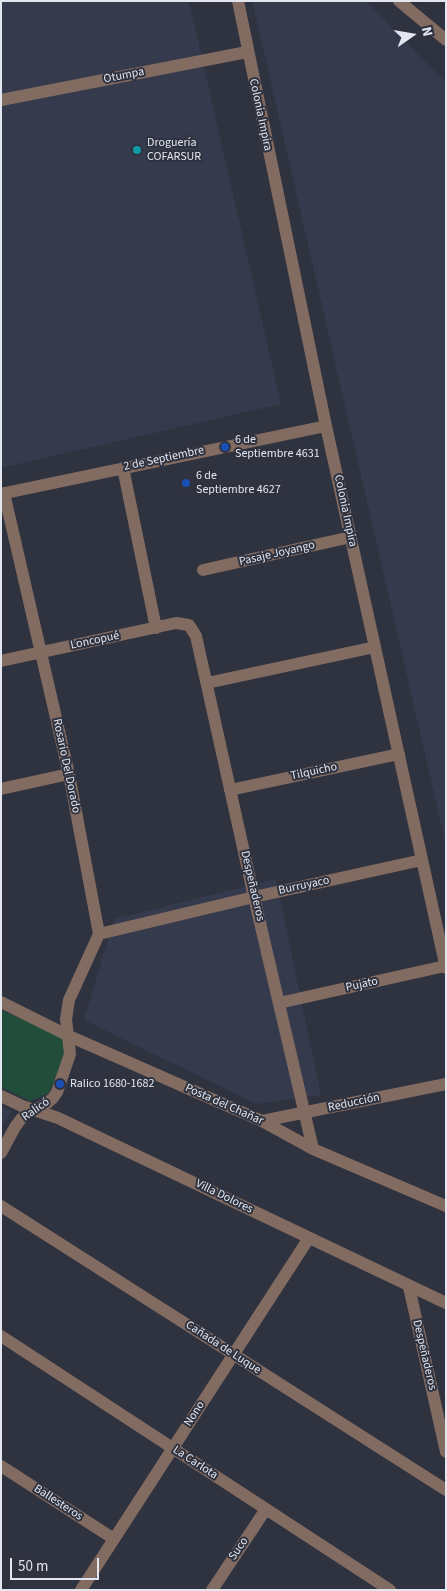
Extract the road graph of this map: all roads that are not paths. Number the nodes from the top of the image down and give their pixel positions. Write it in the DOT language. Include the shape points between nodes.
graph roads {
  1 [pos="230,1"];
  2 [pos="238,1"];
  3 [pos="400,1"];
  4 [pos="446,40"];
  5 [pos="247,52"];
  6 [pos="1,100"];
  7 [pos="326,426"];
  8 [pos="123,468"];
  9 [pos="3,493"];
  10 [pos="350,537"];
  11 [pos="203,570"];
  12 [pos="188,625"];
  13 [pos="156,628"];
  14 [pos="375,647"];
  15 [pos="41,653"];
  16 [pos="1,661"];
  17 [pos="207,683"];
  18 [pos="398,754"];
  19 [pos="69,774"];
  20 [pos="1,789"];
  21 [pos="230,790"];
  22 [pos="422,860"];
  23 [pos="254,897"];
  24 [pos="99,934"];
  25 [pos="446,967"];
  26 [pos="1,1002"];
  27 [pos="278,1003"];
  28 [pos="69,1036"];
  29 [pos="446,1084"];
  30 [pos="1,1096"];
  31 [pos="35,1109"];
  32 [pos="304,1114"];
  33 [pos="262,1122"];
  34 [pos="313,1149"];
  35 [pos="1,1153"];
  36 [pos="1,1206"];
  37 [pos="446,1206"];
  38 [pos="309,1238"];
  39 [pos="408,1286"];
  40 [pos="446,1303"];
  41 [pos="1,1336"];
  42 [pos="234,1355"];
  43 [pos="173,1449"];
  44 [pos="446,1452"];
  45 [pos="1,1466"];
  46 [pos="446,1490"];
  47 [pos="266,1509"];
  48 [pos="114,1539"];
  49 [pos="81,1590"];
  50 [pos="212,1590"];
  51 [pos="390,1590"];
  1 -- 5 [label="street, Colonia Impira"];
  2 -- 5 [label="street, Colonia Impira"];
  3 -- 4 [label="street"];
  5 -- 6 [label="street, Otumpa"];
  5 -- 7 [label="street, Colonia Impira"];
  7 -- 8 [label="street, 2 de Septiembre"];
  7 -- 10 [label="street, Colonia Impira"];
  8 -- 9 [label="street, 2 de Septiembre"];
  8 -- 13 [label="street"];
  9 -- 15 [label="street, Rosario Del Dorado"];
  10 -- 11 [label="street, Pasaje Joyango"];
  10 -- 14 [label="street, Colonia Impira"];
  12 -- 13 [label="street, Loncopué" via="176,623"];
  12 -- 17 [label="street, Despeñaderos" via="196,636"];
  13 -- 15 [label="street, Loncopué"];
  14 -- 17 [label="street"];
  14 -- 18 [label="street, Colonia Impira"];
  15 -- 16 [label="street, Loncopué"];
  15 -- 19 [label="street, Rosario Del Dorado"];
  17 -- 21 [label="street, Despeñaderos"];
  18 -- 21 [label="street, Tilquicho"];
  18 -- 22 [label="street, Colonia Impira"];
  19 -- 20 [label="street"];
  19 -- 24 [label="street, Rosario Del Dorado"];
  21 -- 23 [label="street, Despeñaderos"];
  22 -- 23 [label="street, Burruyaco"];
  22 -- 25 [label="street, Colonia Impira"];
  23 -- 24 [label="street, Burruyaco"];
  23 -- 27 [label="street, Despeñaderos"];
  24 -- 28 [label="street" via="69,1000 66,1019"];
  25 -- 27 [label="street, Pujato"];
  26 -- 28 [label="street, Posta del Chañar"];
  27 -- 32 [label="street, Despeñaderos"];
  28 -- 31 [label="street, Ralicó" via="70,1054 57,1092 46,1104"];
  28 -- 33 [label="street, Posta del Chañar"];
  29 -- 32 [label="street, Reducción"];
  30 -- 31 [label="street, Villa Dolores"];
  31 -- 35 [label="street, Ralicó" via="21,1119"];
  31 -- 38 [label="street, Villa Dolores"];
  32 -- 33 [label="street, Reducción"];
  32 -- 34 [label="street, Despeñaderos"];
  33 -- 34 [label="street, Posta del Chañar"];
  34 -- 37 [label="street, Posta del Chañar"];
  36 -- 42 [label="street, Cañada de Luque"];
  38 -- 39 [label="street, Villa Dolores"];
  38 -- 42 [label="street, Nono"];
  39 -- 40 [label="street, Villa Dolores"];
  39 -- 44 [label="street, Despeñaderos"];
  41 -- 43 [label="street, La Carlota"];
  42 -- 43 [label="street, Nono"];
  42 -- 46 [label="street, Cañada de Luque"];
  43 -- 47 [label="street, La Carlota"];
  43 -- 48 [label="street, Nono"];
  45 -- 48 [label="street, Ballesteros"];
  47 -- 50 [label="street, Suco"];
  47 -- 51 [label="street, La Carlota"];
  48 -- 49 [label="street, Nono"];
}
